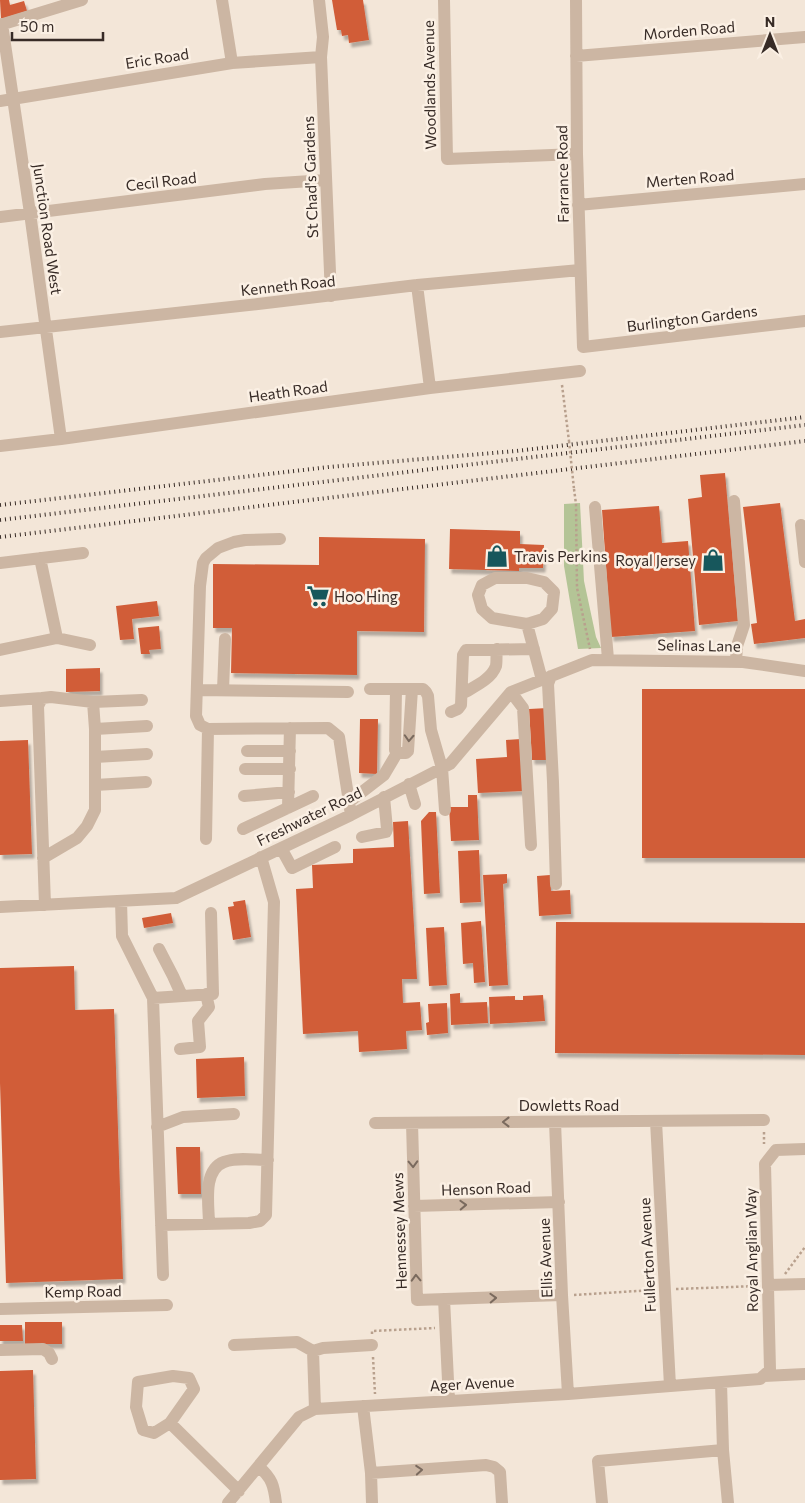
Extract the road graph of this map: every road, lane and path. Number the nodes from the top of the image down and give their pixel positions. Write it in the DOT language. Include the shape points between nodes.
graph roads {
  1 [pos="82,0"];
  2 [pos="222,0"];
  3 [pos="320,0"];
  4 [pos="444,0"];
  5 [pos="576,0"];
  6 [pos="1,25"];
  7 [pos="805,37"];
  8 [pos="576,56"];
  9 [pos="321,57"];
  10 [pos="232,63"];
  11 [pos="6,100"];
  12 [pos="577,154"];
  13 [pos="326,180"];
  14 [pos="805,184"];
  15 [pos="578,205"];
  16 [pos="30,213"];
  17 [pos="0,217"];
  18 [pos="580,270"];
  19 [pos="417,286"];
  20 [pos="331,296"];
  21 [pos="805,321"];
  22 [pos="45,328"];
  23 [pos="0,332"];
  24 [pos="582,347"];
  25 [pos="580,371"];
  26 [pos="561,372"];
  27 [pos="430,388"];
  28 [pos="61,439"];
  29 [pos="0,446"];
  30 [pos="734,501"];
  31 [pos="595,506"];
  32 [pos="801,526"];
  33 [pos="280,539"];
  34 [pos="83,553"];
  35 [pos="40,558"];
  36 [pos="805,562"];
  37 [pos="0,563"];
  38 [pos="527,624"];
  39 [pos="57,638"];
  40 [pos="225,638"];
  41 [pos="90,645"];
  42 [pos="497,649"];
  43 [pos="534,649"];
  44 [pos="0,650"];
  45 [pos="608,659"];
  46 [pos="592,660"];
  47 [pos="736,662"];
  48 [pos="805,670"];
  49 [pos="546,678"];
  50 [pos="370,689"];
  51 [pos="396,689"];
  52 [pos="197,690"];
  53 [pos="223,690"];
  54 [pos="412,690"];
  55 [pos="348,692"];
  56 [pos="512,692"];
  57 [pos="462,694"];
  58 [pos="42,698"];
  59 [pos="142,700"];
  60 [pos="0,701"];
  61 [pos="93,702"];
  62 [pos="451,712"];
  63 [pos="147,726"];
  64 [pos="290,728"];
  65 [pos="95,729"];
  66 [pos="208,729"];
  67 [pos="247,751"];
  68 [pos="290,751"];
  69 [pos="397,753"];
  70 [pos="147,754"];
  71 [pos="95,757"];
  72 [pos="442,768"];
  73 [pos="245,769"];
  74 [pos="290,769"];
  75 [pos="146,782"];
  76 [pos="409,784"];
  77 [pos="95,785"];
  78 [pos="289,792"];
  79 [pos="244,796"];
  80 [pos="313,796"];
  81 [pos="384,797"];
  82 [pos="415,804"];
  83 [pos="288,808"];
  84 [pos="350,808"];
  85 [pos="444,810"];
  86 [pos="243,829"];
  87 [pos="362,837"];
  88 [pos="206,839"];
  89 [pos="531,844"];
  90 [pos="335,847"];
  91 [pos="281,848"];
  92 [pos="261,857"];
  93 [pos="43,858"];
  94 [pos="556,884"];
  95 [pos="121,901"];
  96 [pos="45,905"];
  97 [pos="0,907"];
  98 [pos="211,913"];
  99 [pos="159,949"];
  100 [pos="206,994"];
  101 [pos="182,996"];
  102 [pos="152,998"];
  103 [pos="180,1050"];
  104 [pos="234,1114"];
  105 [pos="764,1120"];
  106 [pos="656,1121"];
  107 [pos="555,1122"];
  108 [pos="375,1123"];
  109 [pos="412,1123"];
  110 [pos="157,1127"];
  111 [pos="805,1150"];
  112 [pos="268,1160"];
  113 [pos="765,1164"];
  114 [pos="558,1202"];
  115 [pos="414,1206"];
  116 [pos="209,1224"];
  117 [pos="161,1225"];
  118 [pos="805,1247"];
  119 [pos="163,1275"];
  120 [pos="805,1284"];
  121 [pos="772,1285"];
  122 [pos="665,1290"];
  123 [pos="562,1295"];
  124 [pos="444,1299"];
  125 [pos="167,1305"];
  126 [pos="0,1309"];
  127 [pos="446,1327"];
  128 [pos="234,1345"];
  129 [pos="372,1346"];
  130 [pos="0,1350"];
  131 [pos="313,1351"];
  132 [pos="52,1358"];
  133 [pos="805,1374"];
  134 [pos="762,1378"];
  135 [pos="721,1383"];
  136 [pos="670,1386"];
  137 [pos="568,1394"];
  138 [pos="449,1401"];
  139 [pos="369,1406"];
  140 [pos="315,1409"];
  141 [pos="170,1423"];
  142 [pos="723,1450"];
  143 [pos="259,1467"];
  144 [pos="371,1473"];
  145 [pos="239,1491"];
  146 [pos="228,1503"];
  147 [pos="276,1503"];
  148 [pos="372,1503"];
  149 [pos="502,1503"];
  150 [pos="602,1503"];
  151 [pos="728,1503"];
  1 -- 6 [label="street"];
  2 -- 10 [label="street"];
  3 -- 9 [label="street, St Chad's Gardens"];
  4 -- 12 [label="street, Woodlands Avenue" via="448,159"];
  5 -- 8 [label="street, Farrance Road"];
  6 -- 11 [label="street, Junction Road West"];
  7 -- 8 [label="street, Morden Road"];
  8 -- 12 [label="street, Farrance Road"];
  9 -- 10 [label="street, Eric Road"];
  9 -- 13 [label="street, St Chad's Gardens"];
  10 -- 11 [label="street, Eric Road"];
  11 -- 16 [label="street, Junction Road West"];
  12 -- 15 [label="street, Farrance Road"];
  13 -- 16 [label="street, Cecil Road" via="265,184"];
  13 -- 20 [label="street, St Chad's Gardens"];
  14 -- 15 [label="street, Merten Road"];
  15 -- 18 [label="street, Farrance Road"];
  16 -- 17 [label="street, Cecil Road"];
  16 -- 22 [label="street, Junction Road West"];
  18 -- 19 [label="street, Kenneth Road"];
  18 -- 24 [label="street, Farrance Road"];
  19 -- 20 [label="street, Kenneth Road"];
  19 -- 27 [label="street"];
  20 -- 22 [label="street, Kenneth Road"];
  21 -- 24 [label="street, Burlington Gardens"];
  22 -- 23 [label="street, Kenneth Road"];
  22 -- 28 [label="street, Junction Road West"];
  25 -- 26 [label="street, Heath Road"];
  26 -- 27 [label="street, Heath Road"];
  26 -- 46 [label="path, bridge" via="576,504 577,588"];
  27 -- 28 [label="street, Heath Road"];
  28 -- 29 [label="street, Heath Road"];
  30 -- 47 [label="street" via="744,625"];
  31 -- 45 [label="street"];
  32 -- 36 [label="street"];
  33 -- 52 [label="street" via="234,542 218,548 202,563"];
  34 -- 35 [label="street"];
  35 -- 37 [label="street"];
  35 -- 39 [label="street"];
  38 -- 38 [label="street" via="492,618 482,609 478,595 482,584 495,578 527,578 544,582 554,592 552,609 543,619"];
  38 -- 43 [label="street"];
  39 -- 41 [label="street"];
  39 -- 44 [label="street"];
  40 -- 53 [label="street"];
  42 -- 43 [label="street"];
  42 -- 57 [label="street" via="496,665 491,673"];
  42 -- 57 [label="street" via="464,652"];
  43 -- 49 [label="street"];
  45 -- 46 [label="street, Selinas Lane"];
  45 -- 47 [label="street, Selinas Lane"];
  46 -- 49 [label="street, Freshwater Road"];
  47 -- 48 [label="street, Selinas Lane"];
  49 -- 56 [label="street, Freshwater Road"];
  49 -- 94 [label="street" via="554,782"];
  50 -- 51 [label="street"];
  51 -- 54 [label="street"];
  51 -- 69 [label="street"];
  52 -- 53 [label="street"];
  52 -- 66 [label="street" via="196,716"];
  53 -- 55 [label="street"];
  54 -- 69 [label="street, one-way" via="408,751"];
  54 -- 72 [label="street" via="426,692 430,730"];
  56 -- 72 [label="street, Freshwater Road" via="450,764"];
  56 -- 89 [label="street" via="523,708"];
  57 -- 62 [label="street" via="458,709"];
  58 -- 60 [label="street"];
  58 -- 61 [label="street"];
  58 -- 93 [label="street" via="38,706"];
  59 -- 61 [label="street"];
  61 -- 65 [label="street"];
  63 -- 65 [label="street"];
  64 -- 66 [label="street"];
  64 -- 68 [label="street"];
  64 -- 84 [label="street" via="328,728 339,737"];
  65 -- 71 [label="street"];
  66 -- 88 [label="street"];
  67 -- 68 [label="street"];
  68 -- 74 [label="street"];
  69 -- 84 [label="street" via="384,776"];
  70 -- 71 [label="street"];
  71 -- 77 [label="street"];
  72 -- 76 [label="street, Freshwater Road"];
  72 -- 85 [label="street"];
  73 -- 74 [label="street"];
  74 -- 78 [label="street"];
  75 -- 77 [label="street"];
  76 -- 81 [label="street, Freshwater Road"];
  76 -- 82 [label="street"];
  77 -- 93 [label="street" via="95,810 87,826 77,838"];
  78 -- 79 [label="street"];
  78 -- 83 [label="street"];
  80 -- 83 [label="street"];
  81 -- 84 [label="street, Freshwater Road"];
  81 -- 87 [label="street" via="386,832"];
  83 -- 86 [label="street"];
  84 -- 91 [label="street, Freshwater Road"];
  90 -- 91 [label="street" via="292,868"];
  91 -- 92 [label="street, Freshwater Road"];
  92 -- 95 [label="street, Freshwater Road" via="176,898"];
  92 -- 112 [label="street" via="274,902"];
  93 -- 96 [label="street"];
  95 -- 96 [label="street, Freshwater Road"];
  95 -- 102 [label="street" via="122,936"];
  96 -- 97 [label="street, Freshwater Road"];
  98 -- 100 [label="street" via="213,994"];
  99 -- 101 [label="street"];
  100 -- 101 [label="street"];
  100 -- 103 [label="street" via="209,1008 198,1021 200,1047"];
  101 -- 102 [label="street"];
  102 -- 110 [label="street"];
  104 -- 110 [label="street" via="183,1117"];
  105 -- 106 [label="street, Dowletts Road"];
  105 -- 113 [label="path"];
  106 -- 107 [label="street, Dowletts Road"];
  106 -- 122 [label="street, Fullerton Avenue"];
  107 -- 109 [label="street, Dowletts Road, one-way"];
  107 -- 114 [label="street, Ellis Avenue"];
  108 -- 109 [label="street, Dowletts Road"];
  109 -- 115 [label="street, Hennessey Mews, one-way"];
  110 -- 117 [label="street"];
  111 -- 113 [label="street" via="776,1150"];
  112 -- 116 [label="street" via="230,1160 217,1166 209,1180"];
  112 -- 116 [label="street" via="266,1215 249,1223"];
  113 -- 121 [label="street, Royal Anglian Way"];
  115 -- 114 [label="street, Henson Road, one-way"];
  114 -- 123 [label="street, Ellis Avenue"];
  124 -- 115 [label="street, Hennessey Mews, one-way" via="417,1300"];
  116 -- 117 [label="street"];
  117 -- 119 [label="street"];
  118 -- 121 [label="path"];
  120 -- 121 [label="street"];
  121 -- 122 [label="path"];
  121 -- 134 [label="street, Royal Anglian Way" via="770,1370"];
  122 -- 123 [label="path"];
  122 -- 136 [label="street, Fullerton Avenue"];
  124 -- 123 [label="street, one-way"];
  123 -- 137 [label="street, Ellis Avenue"];
  124 -- 127 [label="street"];
  125 -- 126 [label="street, Kemp Road"];
  127 -- 129 [label="path" via="372,1331"];
  127 -- 138 [label="street"];
  128 -- 131 [label="street" via="297,1342"];
  129 -- 131 [label="street"];
  129 -- 139 [label="path"];
  130 -- 132 [label="street" via="42,1349"];
  131 -- 140 [label="street"];
  133 -- 134 [label="street, Ager Avenue"];
  134 -- 135 [label="street, Ager Avenue"];
  135 -- 136 [label="street, Ager Avenue"];
  135 -- 142 [label="street"];
  136 -- 137 [label="street, Ager Avenue"];
  137 -- 138 [label="street, Ager Avenue"];
  138 -- 139 [label="street, Ager Avenue"];
  139 -- 140 [label="street, Ager Avenue"];
  139 -- 144 [label="street"];
  140 -- 143 [label="street, Ager Avenue" via="299,1417"];
  141 -- 141 [label="street" via="154,1433 143,1430 136,1407 138,1382 173,1376 189,1378 194,1389"];
  141 -- 145 [label="street"];
  142 -- 150 [label="street" via="598,1461"];
  142 -- 151 [label="street"];
  143 -- 145 [label="street, Ager Avenue"];
  143 -- 147 [label="street" via="275,1488"];
  144 -- 148 [label="street"];
  144 -- 149 [label="street, one-way" via="486,1465 500,1472"];
  145 -- 146 [label="street, Ager Avenue"];
}
